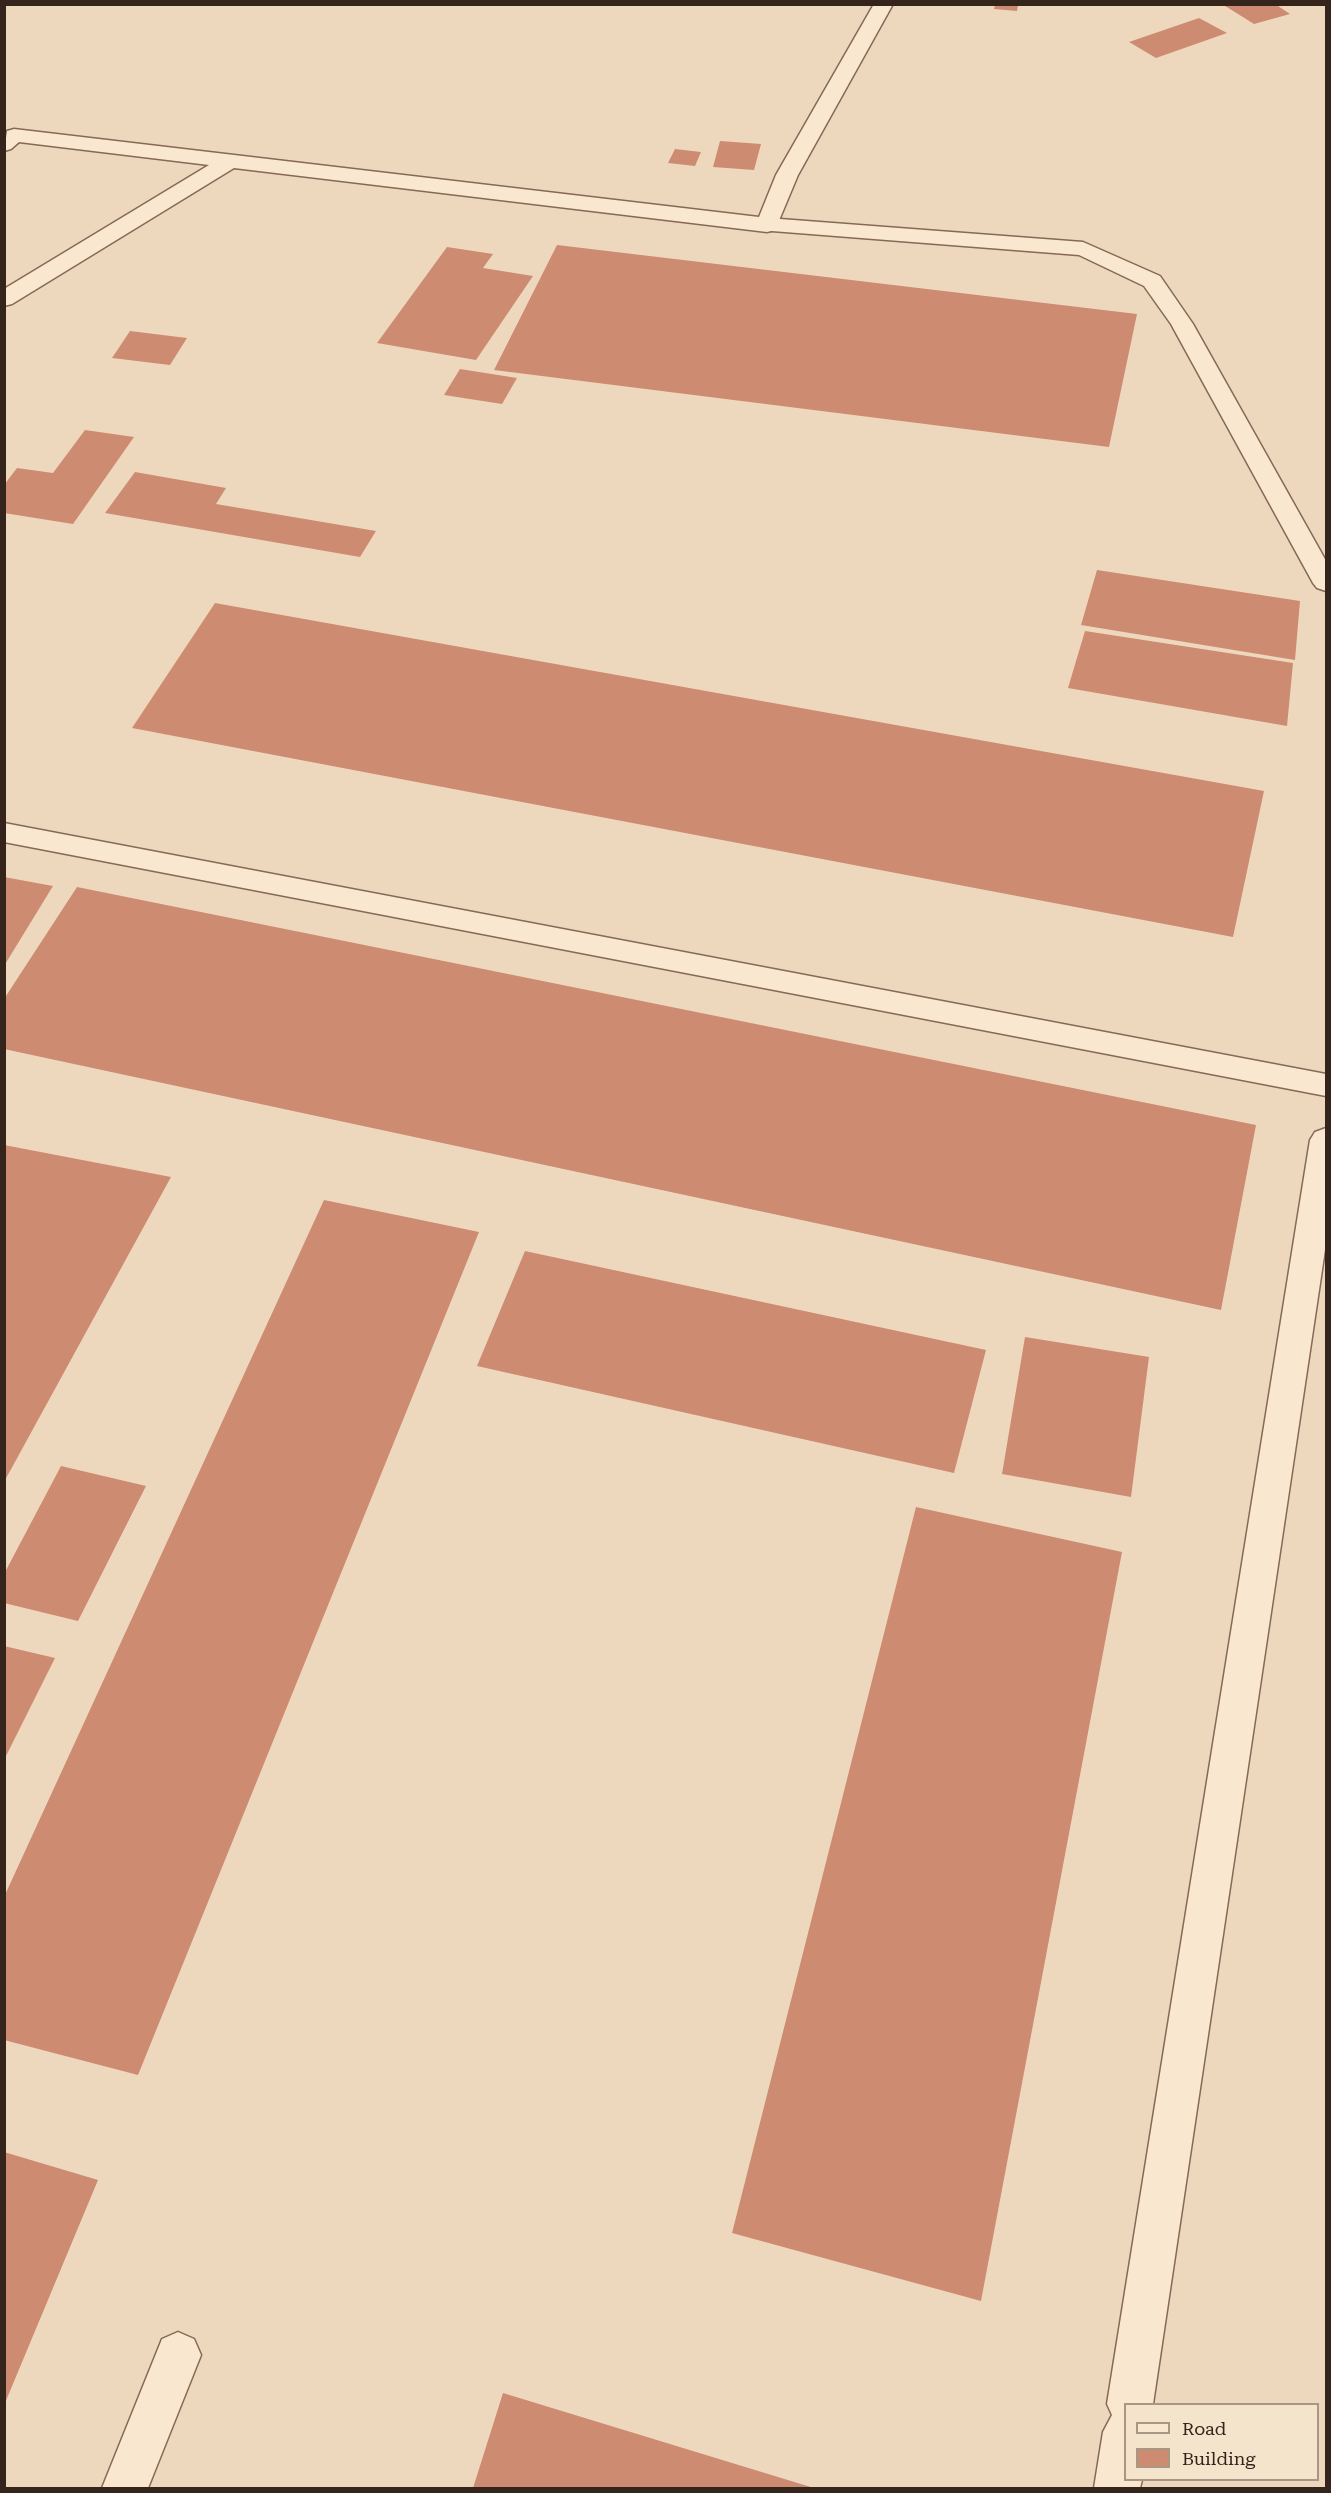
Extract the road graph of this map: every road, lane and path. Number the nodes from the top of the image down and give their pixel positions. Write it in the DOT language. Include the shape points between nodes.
graph roads {
  1 [pos="884,4"];
  2 [pos="8,138"];
  3 [pos="230,161"];
  4 [pos="767,225"];
  5 [pos="4,299"];
  6 [pos="1326,583"];
  7 [pos="4,832"];
  8 [pos="1326,1085"];
  9 [pos="1326,1140"];
  10 [pos="178,2355"];
  11 [pos="1130,2403"];
  12 [pos="1124,2439"];
  13 [pos="125,2488"];
  14 [pos="1117,2488"];
  1 -- 4 [label="street" via="787,175"];
  2 -- 3 [label="street"];
  3 -- 4 [label="street"];
  3 -- 5 [label="street"];
  4 -- 6 [label="street" via="1083,249 1152,281 1182,324"];
  7 -- 8 [label="street"];
  9 -- 11 [label="street"];
  10 -- 13 [label="street"];
  12 -- 14 [label="street"];
}
